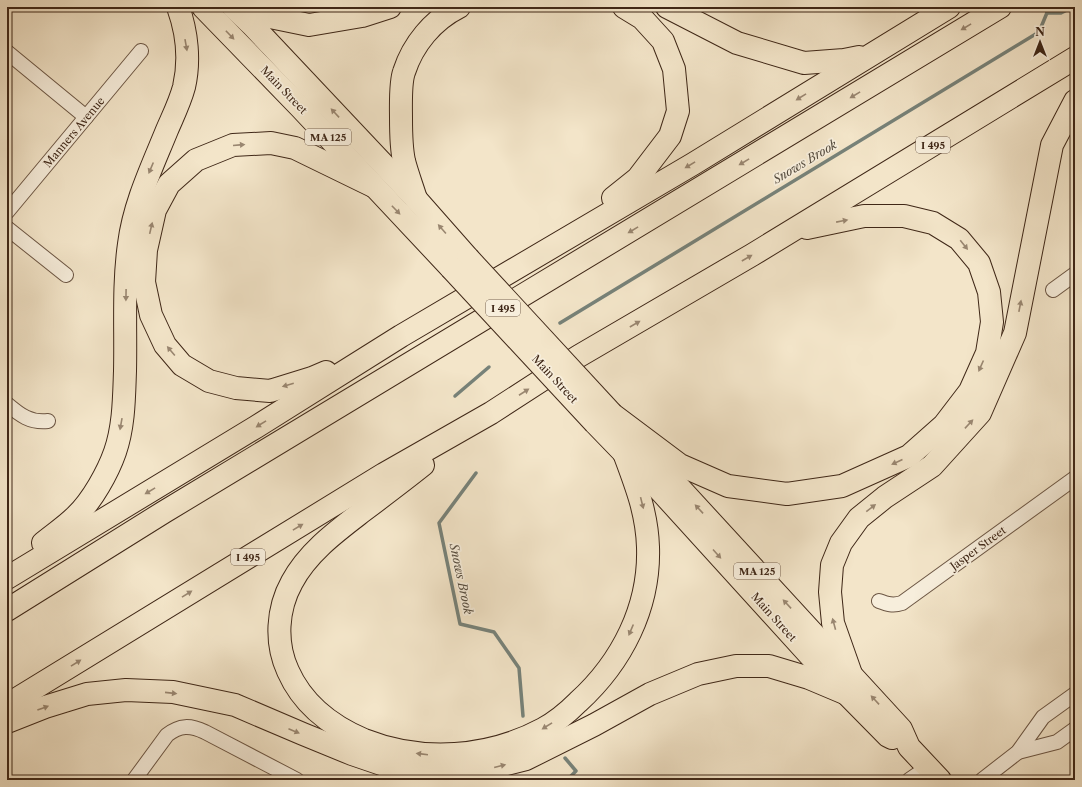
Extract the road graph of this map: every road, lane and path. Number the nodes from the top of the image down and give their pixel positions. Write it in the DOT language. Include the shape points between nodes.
graph roads {
  1 [pos="178,7"];
  2 [pos="203,7"];
  3 [pos="233,7"];
  4 [pos="248,7"];
  5 [pos="390,7"];
  6 [pos="460,7"];
  7 [pos="624,7"];
  8 [pos="667,7"];
  9 [pos="949,7"];
  10 [pos="1000,7"];
  11 [pos="140,51"];
  12 [pos="7,52"];
  13 [pos="870,55"];
  14 [pos="1075,58"];
  15 [pos="1075,101"];
  16 [pos="86,116"];
  17 [pos="373,186"];
  18 [pos="416,199"];
  19 [pos="7,212"];
  20 [pos="7,228"];
  21 [pos="790,232"];
  22 [pos="569,236"];
  23 [pos="460,263"];
  24 [pos="1075,274"];
  25 [pos="66,275"];
  26 [pos="1053,290"];
  27 [pos="401,336"];
  28 [pos="7,404"];
  29 [pos="491,413"];
  30 [pos="604,418"];
  31 [pos="48,421"];
  32 [pos="624,453"];
  33 [pos="1075,478"];
  34 [pos="7,572"];
  35 [pos="7,578"];
  36 [pos="878,601"];
  37 [pos="7,610"];
  38 [pos="849,684"];
  39 [pos="1075,694"];
  40 [pos="7,705"];
  41 [pos="7,722"];
  42 [pos="1075,729"];
  43 [pos="1018,752"];
  44 [pos="934,774"];
  45 [pos="134,780"];
  46 [pos="297,780"];
  47 [pos="909,780"];
  48 [pos="982,780"];
  1 -- 34 [label="main road, one-way" via="188,53 184,86 148,176 128,244 124,401 115,451 107,473 77,515"];
  2 -- 17 [label="main road, Main Street / MA 125, one-way" via="302,108"];
  18 -- 3 [label="main road, Main Street / MA 125, one-way"];
  4 -- 5 [label="main road" via="270,18 309,25 362,16"];
  6 -- 18 [label="main road" via="446,14 426,32 413,51 403,74 401,132 404,160"];
  7 -- 22 [label="main road" via="642,18 663,41 674,69 678,110 670,136 638,178"];
  8 -- 13 [label="main road" via="737,43 804,63"];
  9 -- 13 [label="main road"];
  10 -- 37 [label="main road, I 495, one-way" via="164,512"];
  11 -- 16 [label="street, Manners Avenue"];
  12 -- 16 [label="street"];
  13 -- 22 [label="main road, one-way" via="693,164"];
  14 -- 21 [label="main road, I 495"];
  38 -- 15 [label="main road, one-way" via="832,623 832,565 841,543 859,518 885,497 932,466 980,413 1015,333 1052,146"];
  16 -- 19 [label="street, Manners Avenue"];
  17 -- 23 [label="main road, Main Street / MA 125, one-way"];
  27 -- 17 [label="main road, one-way" via="312,378 270,390 236,388 209,381 182,365 166,345 151,315 144,282 146,250 155,210 170,184 196,160 233,145 271,143 296,148"];
  23 -- 18 [label="main road, Main Street / MA 125, one-way"];
  20 -- 25 [label="street"];
  29 -- 21 [label="main road, I 495, one-way" via="579,356"];
  21 -- 30 [label="main road, one-way" via="864,216 904,216 933,223 959,239 979,263 989,292 992,322 987,354 970,391 944,425 910,456 842,486 787,494 728,486 680,465"];
  22 -- 27 [label="main road"];
  23 -- 30 [label="main road, Main Street / MA 125, bridge"];
  24 -- 26 [label="street"];
  27 -- 35 [label="main road, one-way"];
  28 -- 31 [label="street" via="25,418"];
  32 -- 29 [label="main road, one-way" via="643,507 647,528 648,569 631,633 620,654 584,697 546,728 487,750 427,755 389,748 355,736 329,721 298,691 286,667 281,646 281,612 285,598 300,569 325,541"];
  40 -- 29 [label="main road, I 495, one-way" via="384,474"];
  30 -- 32 [label="main road, Main Street / MA 125"];
  38 -- 30 [label="main road, Main Street / MA 125, one-way"];
  32 -- 38 [label="main road, Main Street / MA 125, one-way" via="825,672"];
  33 -- 36 [label="street, Jasper Street" via="902,603 889,605"];
  41 -- 38 [label="main road, one-way" via="88,694 126,690 173,692 235,705 331,746 396,769 434,774 471,773 526,759 650,694 698,674 736,666 769,666 809,678"];
  38 -- 44 [label="main road, Main Street / MA 125" via="901,729 909,746"];
  39 -- 43 [label="street" via="1043,717"];
  42 -- 43 [label="street" via="1057,742"];
  43 -- 48 [label="street"];
  44 -- 47 [label="street"];
  45 -- 46 [label="street" via="167,735 184,726 195,727"];
}
